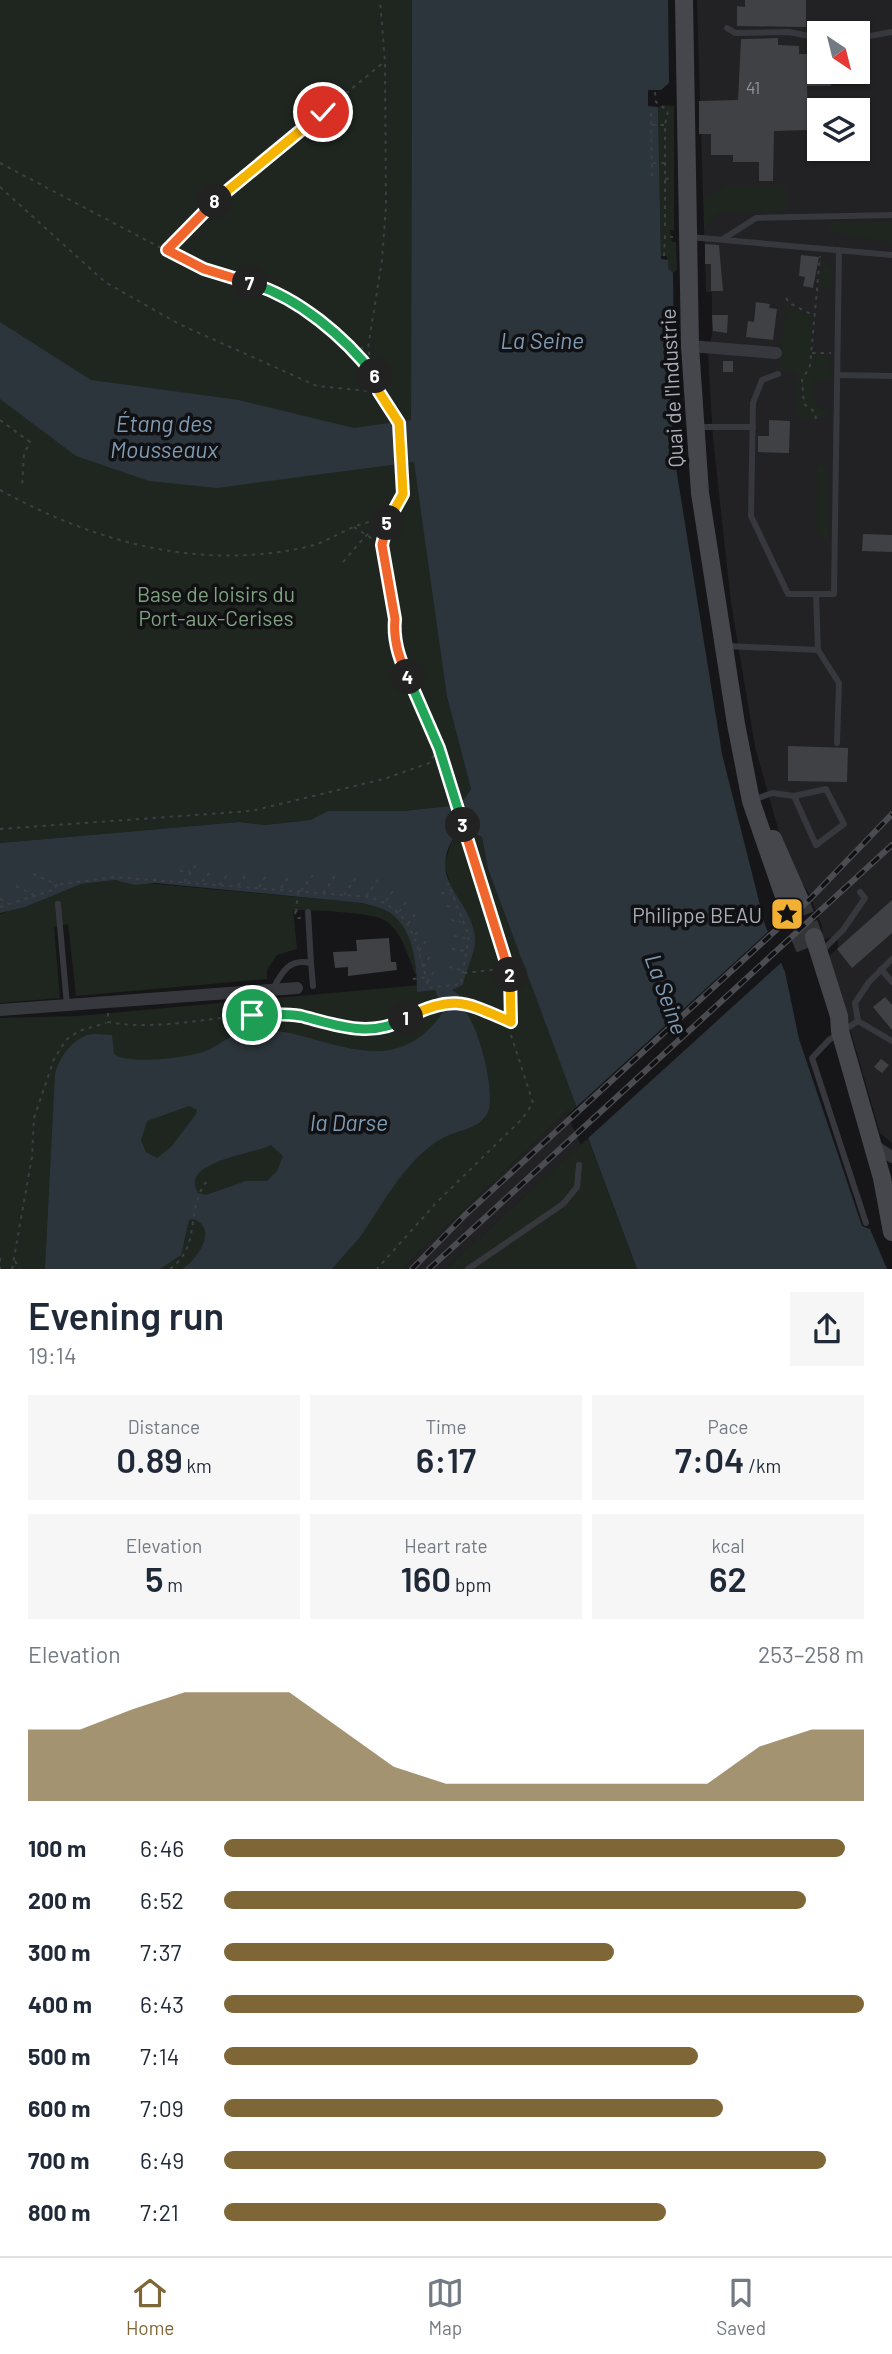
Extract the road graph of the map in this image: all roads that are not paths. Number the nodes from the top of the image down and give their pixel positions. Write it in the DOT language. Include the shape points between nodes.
graph roads {
  1 [pos="684,0"];
  2 [pos="727,28"];
  3 [pos="892,32"];
  4 [pos="807,36"];
  5 [pos="870,36"];
  6 [pos="892,215"];
  7 [pos="688,237"];
  8 [pos="723,239"];
  9 [pos="839,250"];
  10 [pos="892,255"];
  11 [pos="690,346"];
  12 [pos="776,353"];
  13 [pos="778,374"];
  14 [pos="837,375"];
  15 [pos="892,376"];
  16 [pos="694,427"];
  17 [pos="753,427"];
  18 [pos="816,594"];
  19 [pos="723,647"];
  20 [pos="818,650"];
  21 [pos="837,743"];
  22 [pos="794,796"];
  23 [pos="754,799"];
  24 [pos="860,892"];
  25 [pos="793,903"];
  26 [pos="58,904"];
  27 [pos="309,912"];
  28 [pos="813,946"];
  29 [pos="892,959"];
  30 [pos="311,963"];
  31 [pos="881,969"];
  32 [pos="892,982"];
  33 [pos="313,986"];
  34 [pos="297,988"];
  35 [pos="273,989"];
  36 [pos="67,1005"];
  37 [pos="0,1010"];
  38 [pos="858,1021"];
  39 [pos="840,1031"];
  40 [pos="892,1041"];
  41 [pos="873,1145"];
  42 [pos="892,1157"];
  43 [pos="579,1165"];
  44 [pos="889,1178"];
  45 [pos="889,1211"];
  46 [pos="866,1223"];
  47 [pos="892,1232"];
  48 [pos="468,1269"];
  1 -- 7 [label="main road, Quai de l'Industrie"];
  2 -- 4 [label="lane" via="736,33"];
  3 -- 5 [label="lane"];
  6 -- 8 [label="lane" via="756,218"];
  7 -- 8 [label="lane"];
  7 -- 11 [label="main road, Quai de l'Industrie"];
  8 -- 9 [label="lane"];
  9 -- 10 [label="lane"];
  9 -- 14 [label="lane"];
  11 -- 12 [label="street"];
  11 -- 16 [label="main road, Quai de l'Industrie"];
  13 -- 17 [label="lane" via="762,380 753,403"];
  14 -- 15 [label="lane"];
  14 -- 18 [label="lane" via="834,594"];
  16 -- 17 [label="lane"];
  16 -- 19 [label="main road, Quai de l'Industrie"];
  17 -- 18 [label="lane" via="751,516 788,594"];
  18 -- 20 [label="lane"];
  19 -- 20 [label="lane"];
  19 -- 23 [label="main road, Quai de l'Industrie"];
  20 -- 21 [label="lane" via="839,683"];
  22 -- 22 [label="lane" via="816,845 844,824 826,789"];
  22 -- 23 [label="lane" via="772,793"];
  23 -- 25 [label="main road, Quai de l'Industrie"];
  24 -- 28 [label="lane" via="865,898 843,930"];
  26 -- 36 [label="lane"];
  27 -- 30 [label="lane"];
  28 -- 39 [label="main road" via="839,1016"];
  29 -- 31 [label="lane"];
  30 -- 33 [label="lane"];
  30 -- 35 [label="lane" via="289,965"];
  31 -- 32 [label="lane"];
  31 -- 38 [label="lane" via="855,1003"];
  34 -- 35 [label="street"];
  35 -- 36 [label="street"];
  36 -- 37 [label="street"];
  38 -- 39 [label="lane"];
  38 -- 40 [label="lane"];
  39 -- 41 [label="main road"];
  39 -- 46 [label="lane" via="812,1058"];
  41 -- 42 [label="street"];
  41 -- 44 [label="main road"];
  43 -- 48 [label="lane" via="576,1187 563,1204"];
  44 -- 45 [label="main road"];
  45 -- 47 [label="main road"];
}
